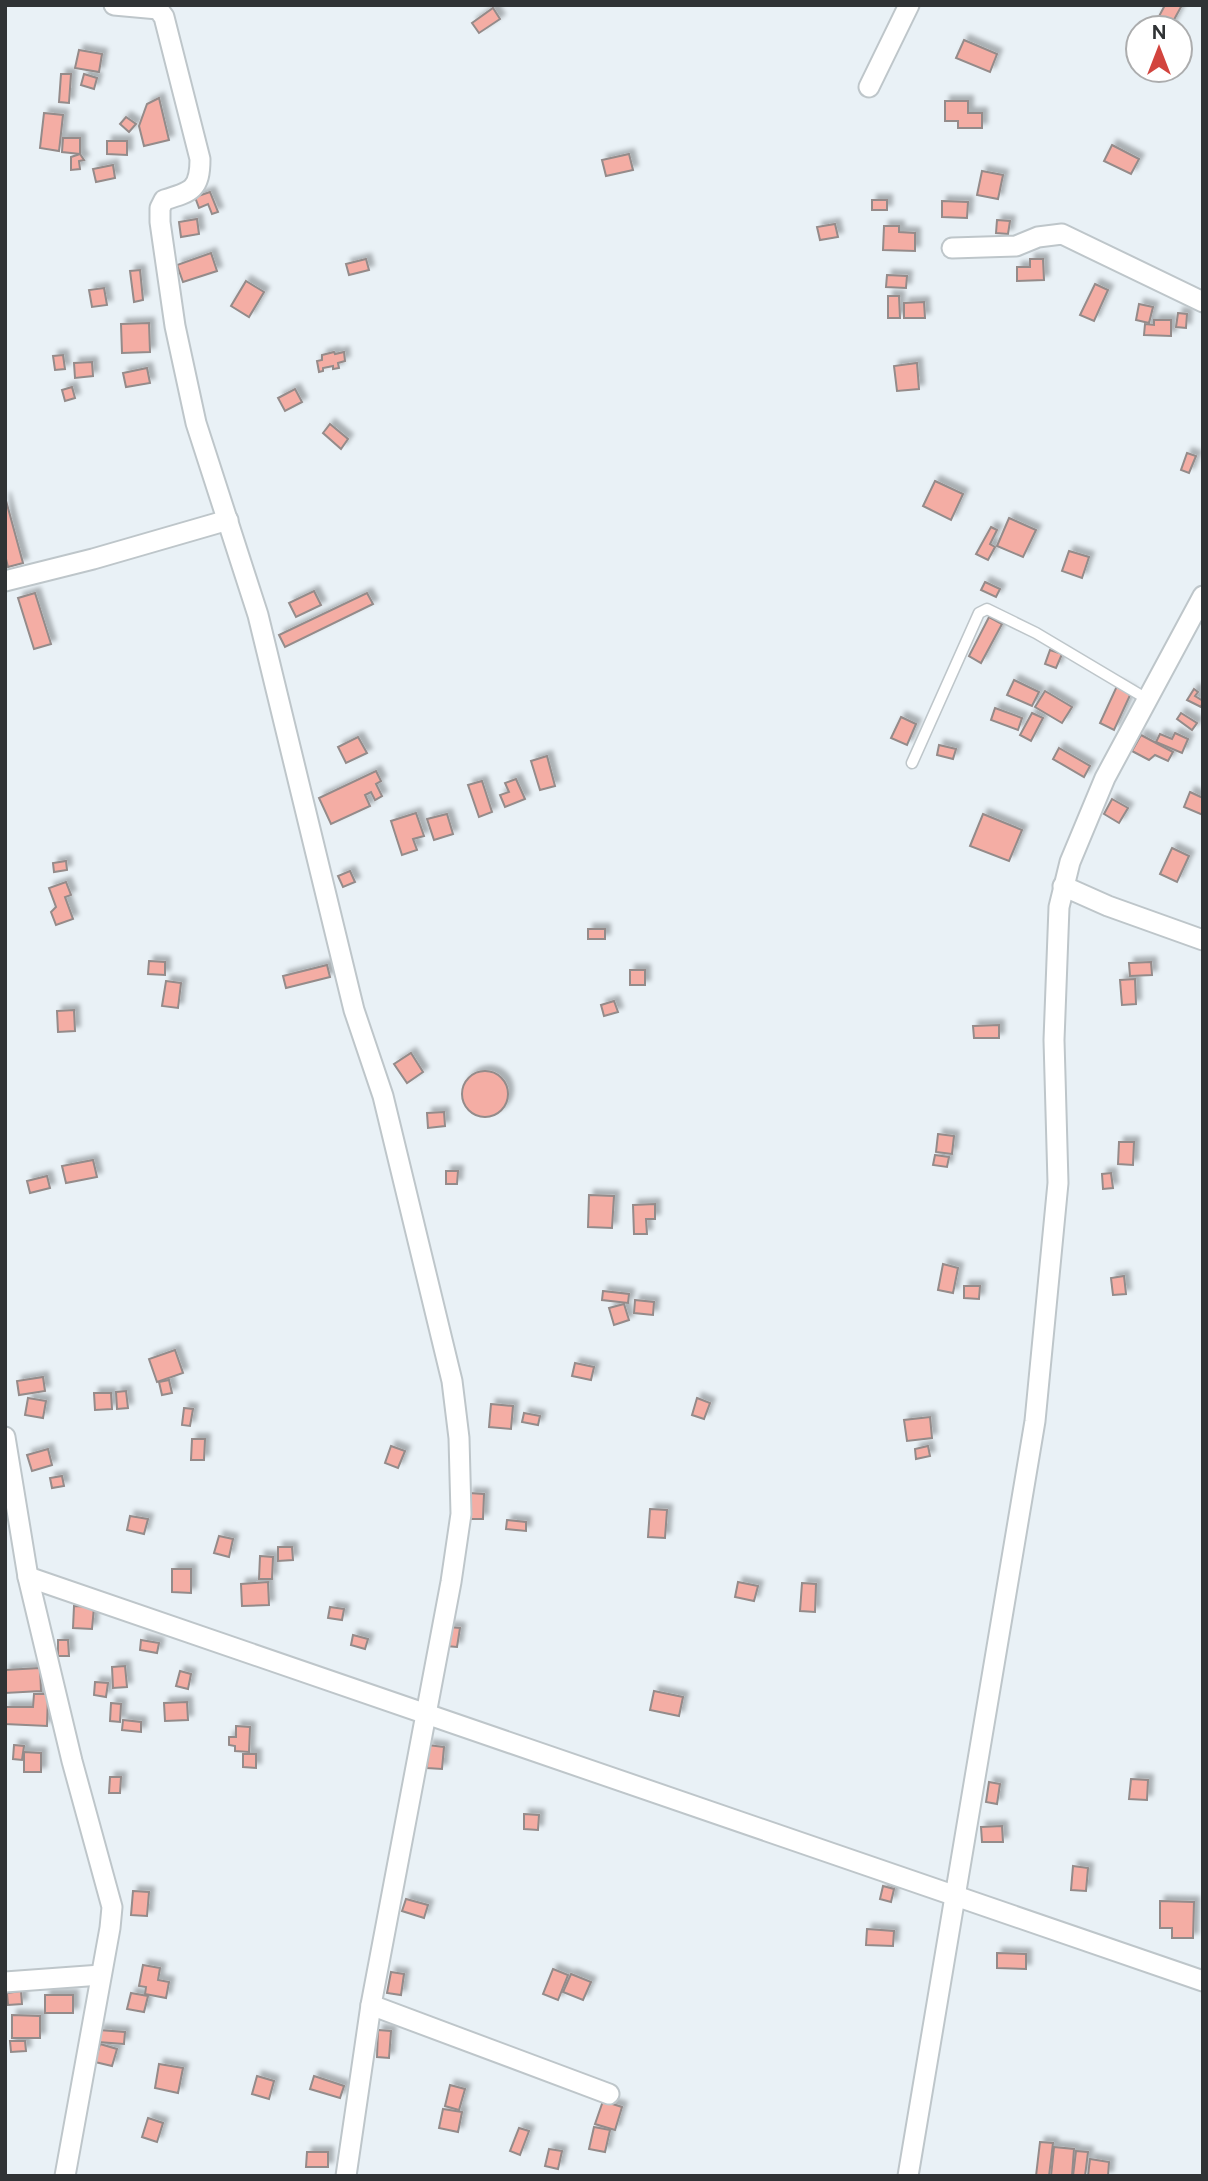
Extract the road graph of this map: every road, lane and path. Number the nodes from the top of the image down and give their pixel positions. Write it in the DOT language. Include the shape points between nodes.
graph roads {
  1 [pos="114,5"];
  2 [pos="909,5"];
  3 [pos="869,87"];
  4 [pos="952,248"];
  5 [pos="1203,302"];
  6 [pos="228,520"];
  7 [pos="5,581"];
  8 [pos="1203,596"];
  9 [pos="1147,699"];
  10 [pos="912,763"];
  11 [pos="1063,886"];
  12 [pos="1203,940"];
  13 [pos="5,1437"];
  14 [pos="28,1577"];
  15 [pos="427,1714"];
  16 [pos="955,1895"];
  17 [pos="101,1975"];
  18 [pos="1203,1981"];
  19 [pos="5,1982"];
  20 [pos="371,2005"];
  21 [pos="609,2094"];
  22 [pos="65,2176"];
  23 [pos="346,2176"];
  24 [pos="908,2176"];
  1 -- 6 [label="street" via="158,9 164,17 200,159 197,185 186,194 164,200 160,222 175,326 196,423"];
  2 -- 3 [label="street"];
  4 -- 5 [label="street" via="1016,246 1062,234"];
  6 -- 7 [label="street"];
  6 -- 15 [label="street" via="258,615 354,1010 383,1096 456,1404 461,1514"];
  8 -- 9 [label="street"];
  9 -- 10 [label="lane" via="987,609 979,613"];
  9 -- 11 [label="street" via="1100,788"];
  11 -- 12 [label="street"];
  11 -- 16 [label="street" via="1054,1040 1058,1183 1035,1421"];
  13 -- 14 [label="street"];
  14 -- 15 [label="street"];
  14 -- 17 [label="street" via="112,1907"];
  15 -- 16 [label="street"];
  15 -- 20 [label="street"];
  16 -- 18 [label="street"];
  16 -- 24 [label="street"];
  17 -- 19 [label="street"];
  17 -- 22 [label="street"];
  20 -- 21 [label="street"];
  20 -- 23 [label="street"];
}
